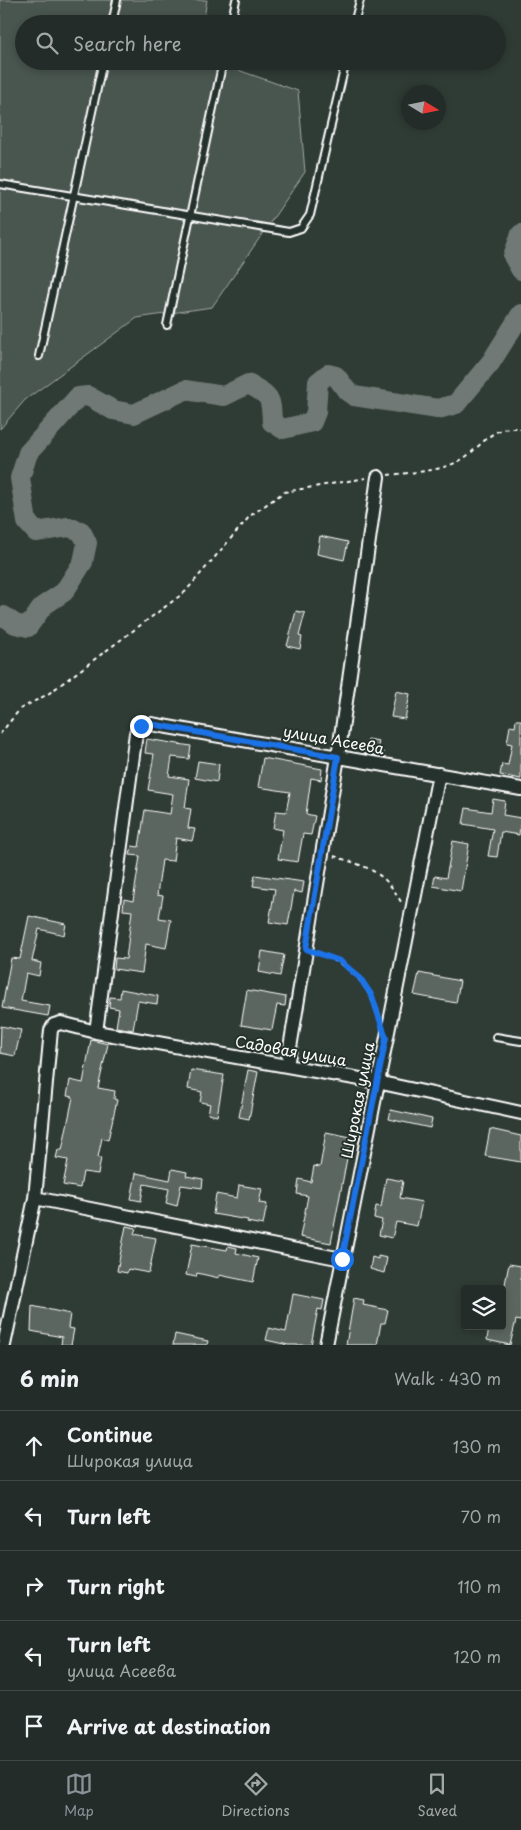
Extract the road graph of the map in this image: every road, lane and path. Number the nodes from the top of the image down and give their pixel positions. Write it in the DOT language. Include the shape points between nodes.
graph roads {
  1 [pos="117,0"];
  2 [pos="236,0"];
  3 [pos="360,0"];
  4 [pos="114,15"];
  5 [pos="233,15"];
  6 [pos="356,15"];
  7 [pos="102,70"];
  8 [pos="221,70"];
  9 [pos="344,70"];
  10 [pos="0,184"];
  11 [pos="74,196"];
  12 [pos="191,214"];
  13 [pos="167,325"];
  14 [pos="39,356"];
  15 [pos="521,429"];
  16 [pos="378,477"];
  17 [pos="0,734"];
  18 [pos="338,757"];
  19 [pos="439,774"];
  20 [pos="521,789"];
  21 [pos="322,852"];
  22 [pos="410,920"];
  23 [pos="306,949"];
  24 [pos="96,1032"];
  25 [pos="496,1037"];
  26 [pos="386,1038"];
  27 [pos="521,1041"];
  28 [pos="287,1066"];
  29 [pos="377,1082"];
  30 [pos="521,1113"];
  31 [pos="35,1198"];
  32 [pos="342,1259"];
  33 [pos="4,1345"];
  34 [pos="326,1345"];
  1 -- 4 [label="lane"];
  2 -- 5 [label="lane"];
  3 -- 6 [label="lane"];
  7 -- 11 [label="lane"];
  8 -- 12 [label="lane"];
  9 -- 12 [label="lane" via="310,215 301,228 289,232"];
  10 -- 11 [label="lane"];
  11 -- 12 [label="lane"];
  11 -- 14 [label="lane"];
  12 -- 13 [label="lane"];
  15 -- 16 [label="path" via="503,429 490,434 454,464"];
  16 -- 17 [label="path" via="284,492 250,516 185,592 48,694 20,709"];
  16 -- 18 [label="street"];
  18 -- 19 [label="street, улица Асеева"];
  18 -- 21 [label="street"];
  18 -- 24 [label="street, улица Асеева" via="151,724 141,726 136,733"];
  19 -- 20 [label="street, улица Асеева"];
  19 -- 22 [label="street, Широкая улица"];
  21 -- 22 [label="path" via="372,868 383,876"];
  21 -- 23 [label="street"];
  22 -- 26 [label="street, Широкая улица"];
  23 -- 26 [label="path" via="340,961 360,978 372,996"];
  23 -- 28 [label="street"];
  24 -- 28 [label="street, Садовая улица"];
  24 -- 31 [label="street, Садовая улица" via="61,1023 51,1030"];
  25 -- 27 [label="lane"];
  26 -- 29 [label="street, Широкая улица"];
  28 -- 29 [label="street, Садовая улица"];
  29 -- 30 [label="street, Садовая улица"];
  29 -- 32 [label="street, Широкая улица"];
  31 -- 32 [label="street"];
  31 -- 33 [label="street"];
  32 -- 34 [label="street, Широкая улица"];
}
